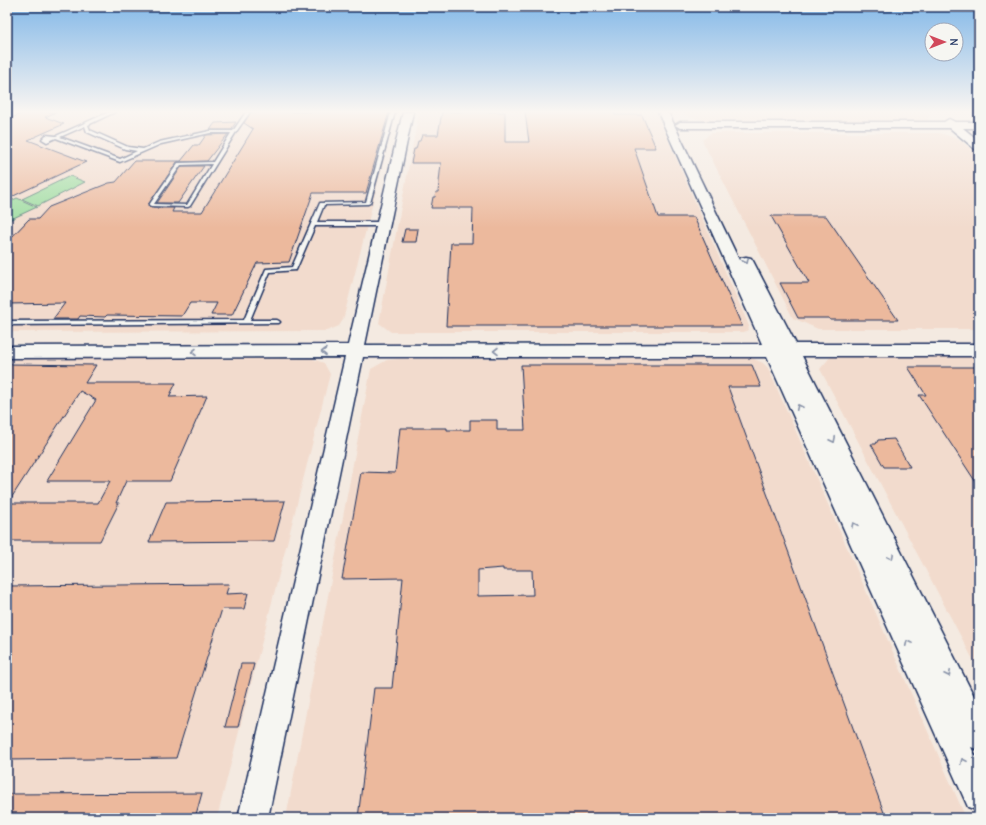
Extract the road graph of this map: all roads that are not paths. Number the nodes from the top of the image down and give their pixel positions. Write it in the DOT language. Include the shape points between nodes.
graph roads {
  1 [pos="92,150"];
  2 [pos="141,150"];
  3 [pos="222,150"];
  4 [pos="382,150"];
  5 [pos="400,150"];
  6 [pos="682,150"];
  7 [pos="692,150"];
  8 [pos="214,163"];
  9 [pos="314,224"];
  10 [pos="384,224"];
  11 [pos="246,322"];
  12 [pos="276,322"];
  13 [pos="7,323"];
  14 [pos="979,339"];
  15 [pos="7,340"];
  16 [pos="778,345"];
  17 [pos="356,346"];
  18 [pos="979,350"];
  19 [pos="7,352"];
  20 [pos="979,736"];
  21 [pos="979,796"];
  22 [pos="253,818"];
  1 -- 2 [label="lane" via="120,161"];
  3 -- 8 [label="lane"];
  4 -- 9 [label="lane" via="368,203 322,204"];
  5 -- 10 [label="street"];
  6 -- 16 [label="street"];
  7 -- 16 [label="street, one-way"];
  8 -- 8 [label="lane" via="188,206 150,205 180,164"];
  9 -- 10 [label="lane"];
  9 -- 11 [label="lane" via="294,269 268,270"];
  10 -- 17 [label="street"];
  11 -- 12 [label="lane"];
  11 -- 13 [label="lane"];
  14 -- 16 [label="street"];
  15 -- 17 [label="street"];
  16 -- 17 [label="street"];
  16 -- 18 [label="street"];
  16 -- 20 [label="street, one-way"];
  21 -- 16 [label="street, one-way"];
  17 -- 19 [label="street, one-way"];
  17 -- 22 [label="street"];
}
